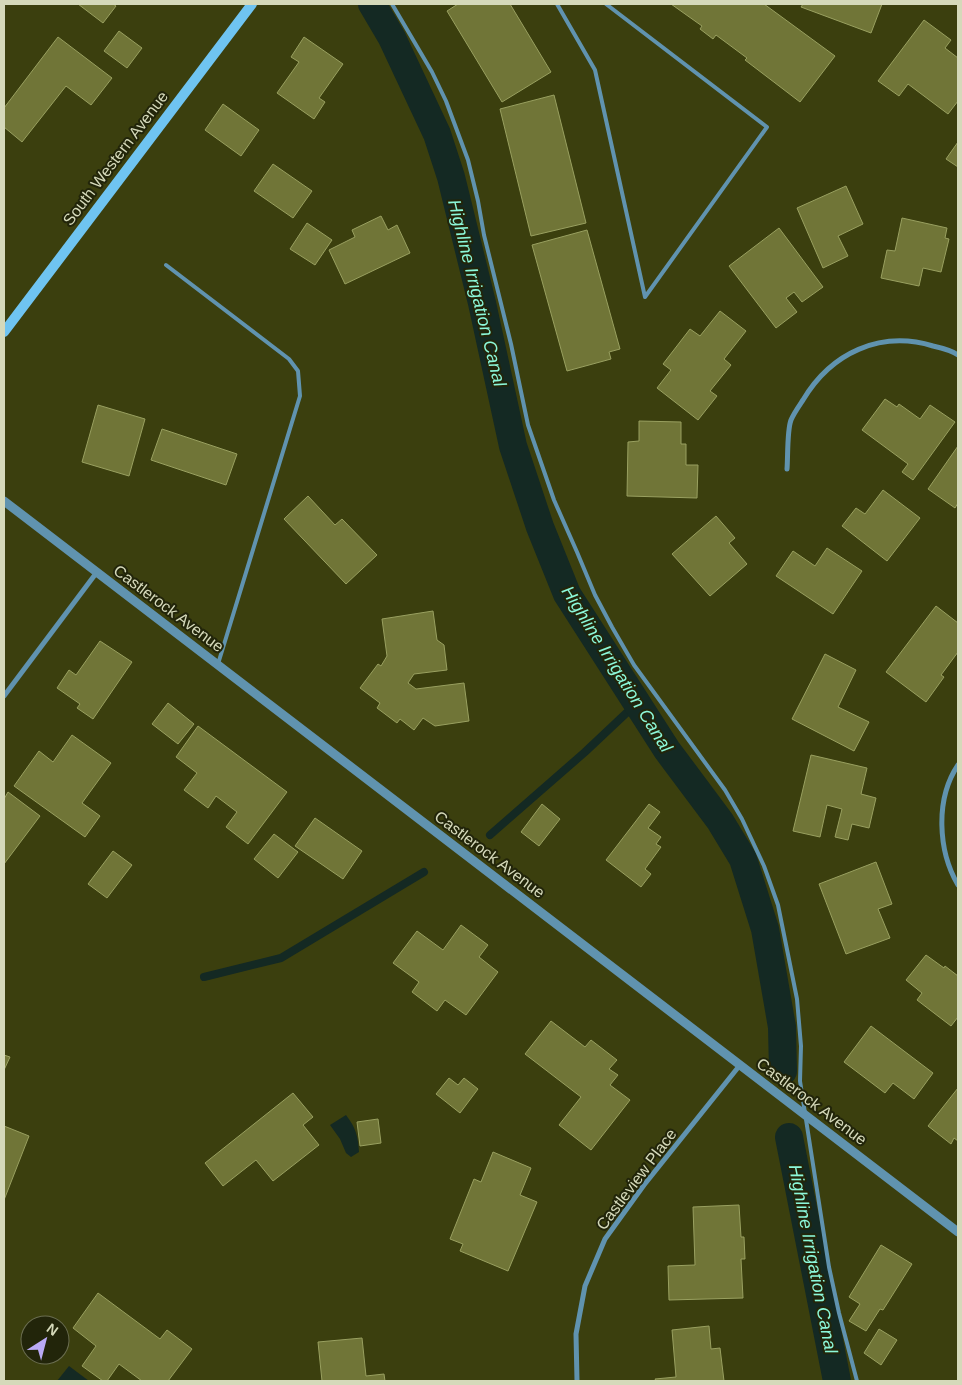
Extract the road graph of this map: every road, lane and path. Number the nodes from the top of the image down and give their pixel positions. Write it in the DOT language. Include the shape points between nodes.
graph roads {
  1 [pos="252,4"];
  2 [pos="392,4"];
  3 [pos="557,4"];
  4 [pos="606,4"];
  5 [pos="166,265"];
  6 [pos="4,332"];
  7 [pos="958,356"];
  8 [pos="787,470"];
  9 [pos="4,501"];
  10 [pos="97,572"];
  11 [pos="218,665"];
  12 [pos="4,696"];
  13 [pos="958,765"];
  14 [pos="958,885"];
  15 [pos="740,1065"];
  16 [pos="807,1116"];
  17 [pos="958,1232"];
  18 [pos="577,1381"];
  19 [pos="857,1381"];
  1 -- 6 [label="main road, South Western Avenue"];
  2 -- 16 [label="lane" via="432,72 468,160 528,424 554,500 595,596 634,665 725,790 764,866 778,905 795,990 801,1046 800,1081"];
  3 -- 4 [label="lane" via="595,70 645,297 767,127"];
  5 -- 11 [label="lane" via="289,359 298,371 300,396"];
  7 -- 8 [label="street" via="921,342 889,340 858,349 837,361 814,384 790,421"];
  9 -- 10 [label="street, Castlerock Avenue"];
  10 -- 11 [label="street, Castlerock Avenue"];
  10 -- 12 [label="street"];
  11 -- 15 [label="street, Castlerock Avenue"];
  13 -- 14 [label="street" via="946,790 942,810 945,852"];
  15 -- 16 [label="street, Castlerock Avenue"];
  15 -- 18 [label="street, Castleview Place" via="605,1239 585,1286 576,1334"];
  16 -- 17 [label="street, Castlerock Avenue"];
  16 -- 19 [label="lane" via="829,1267"];
}
